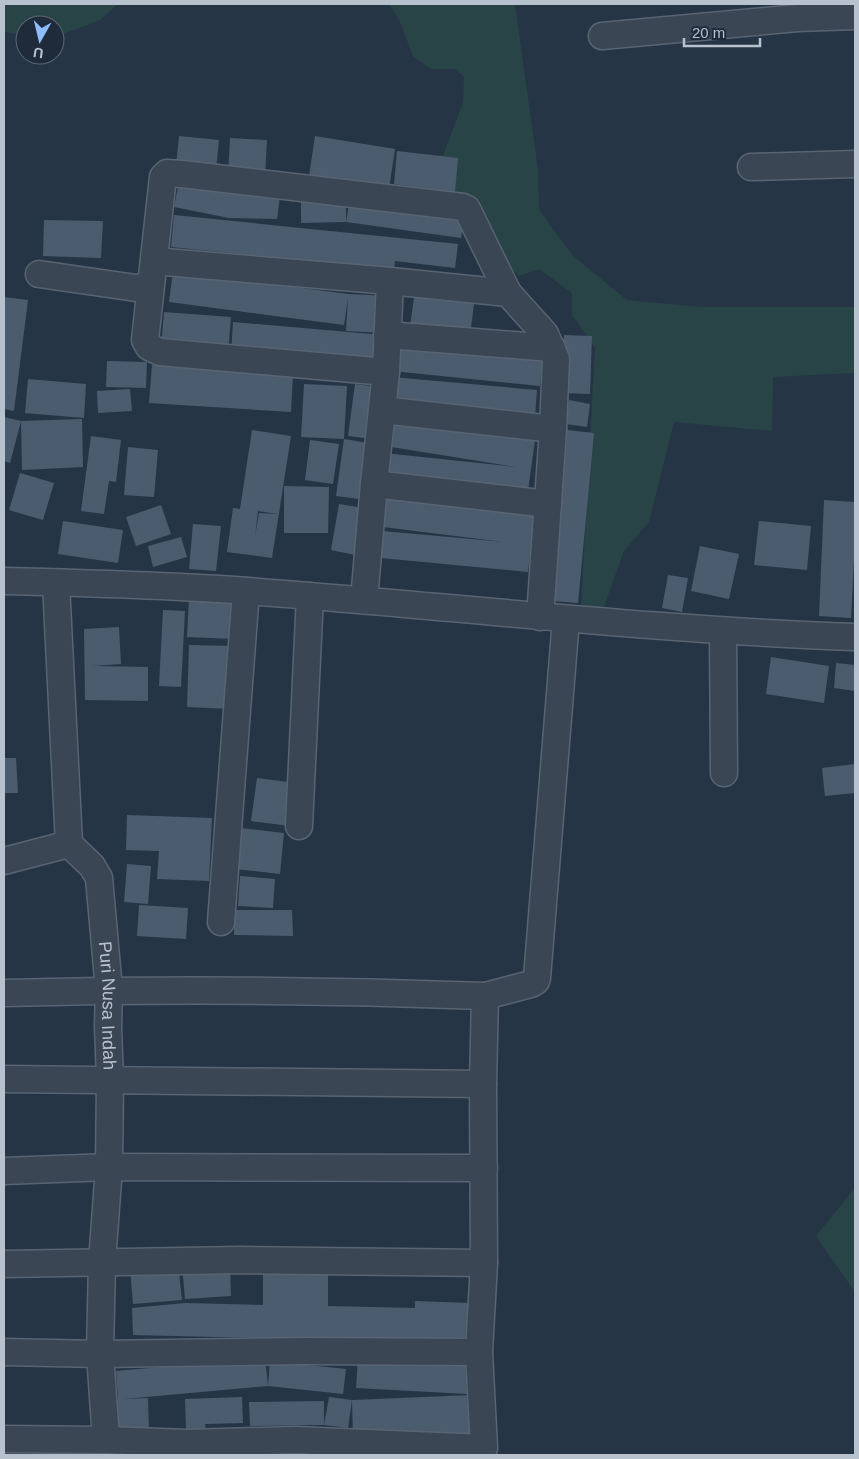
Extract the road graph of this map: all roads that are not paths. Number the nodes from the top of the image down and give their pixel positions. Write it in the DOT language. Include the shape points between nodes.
graph roads {
  1 [pos="855,16"];
  2 [pos="602,36"];
  3 [pos="855,164"];
  4 [pos="751,167"];
  5 [pos="154,261"];
  6 [pos="39,274"];
  7 [pos="390,281"];
  8 [pos="150,287"];
  9 [pos="508,292"];
  10 [pos="387,335"];
  11 [pos="552,348"];
  12 [pos="386,372"];
  13 [pos="382,410"];
  14 [pos="553,429"];
  15 [pos="374,484"];
  16 [pos="548,504"];
  17 [pos="4,581"];
  18 [pos="56,583"];
  19 [pos="246,591"];
  20 [pos="310,596"];
  21 [pos="364,600"];
  22 [pos="540,617"];
  23 [pos="566,619"];
  24 [pos="724,631"];
  25 [pos="855,637"];
  26 [pos="724,773"];
  27 [pos="299,826"];
  28 [pos="69,844"];
  29 [pos="4,861"];
  30 [pos="221,922"];
  31 [pos="109,990"];
  32 [pos="4,993"];
  33 [pos="485,996"];
  34 [pos="4,1079"];
  35 [pos="110,1080"];
  36 [pos="483,1084"];
  37 [pos="109,1167"];
  38 [pos="484,1168"];
  39 [pos="4,1171"];
  40 [pos="102,1262"];
  41 [pos="484,1263"];
  42 [pos="4,1264"];
  43 [pos="4,1352"];
  44 [pos="479,1352"];
  45 [pos="100,1354"];
  46 [pos="4,1439"];
  47 [pos="106,1440"];
  48 [pos="485,1453"];
  1 -- 2 [label="street"];
  3 -- 4 [label="street"];
  5 -- 7 [label="street"];
  5 -- 8 [label="street"];
  5 -- 9 [label="street" via="164,177 182,174 463,207 470,213"];
  6 -- 8 [label="street" via="136,288"];
  7 -- 9 [label="street"];
  7 -- 10 [label="street"];
  8 -- 12 [label="street" via="145,340 154,351"];
  9 -- 11 [label="street" via="545,334"];
  10 -- 11 [label="street"];
  10 -- 12 [label="street"];
  11 -- 14 [label="street" via="556,359"];
  12 -- 13 [label="street"];
  13 -- 14 [label="street"];
  13 -- 15 [label="street"];
  14 -- 16 [label="street"];
  15 -- 16 [label="street"];
  15 -- 21 [label="street"];
  16 -- 22 [label="street"];
  17 -- 18 [label="street"];
  18 -- 19 [label="street"];
  18 -- 28 [label="street"];
  19 -- 20 [label="street"];
  19 -- 30 [label="street"];
  20 -- 21 [label="street"];
  20 -- 27 [label="street"];
  21 -- 22 [label="street"];
  22 -- 23 [label="street"];
  23 -- 24 [label="street"];
  23 -- 33 [label="street" via="536,981"];
  24 -- 25 [label="street"];
  24 -- 26 [label="street"];
  28 -- 29 [label="street"];
  28 -- 31 [label="street, Puri Nusa Indah" via="92,866 99,878"];
  31 -- 32 [label="street"];
  31 -- 33 [label="street"];
  31 -- 35 [label="street, Puri Nusa Indah"];
  33 -- 36 [label="street"];
  34 -- 35 [label="street"];
  35 -- 36 [label="street"];
  35 -- 37 [label="street, Puri Nusa Indah"];
  36 -- 38 [label="street"];
  37 -- 38 [label="street"];
  37 -- 39 [label="street"];
  37 -- 40 [label="street, Puri Nusa Indah"];
  38 -- 41 [label="street"];
  40 -- 41 [label="street"];
  40 -- 42 [label="street"];
  40 -- 45 [label="street, Puri Nusa Indah"];
  41 -- 44 [label="street"];
  43 -- 45 [label="street"];
  44 -- 45 [label="street"];
  44 -- 48 [label="street"];
  45 -- 47 [label="street, Puri Nusa Indah"];
  46 -- 47 [label="street"];
  47 -- 48 [label="street" via="188,1443 295,1440"];
}
